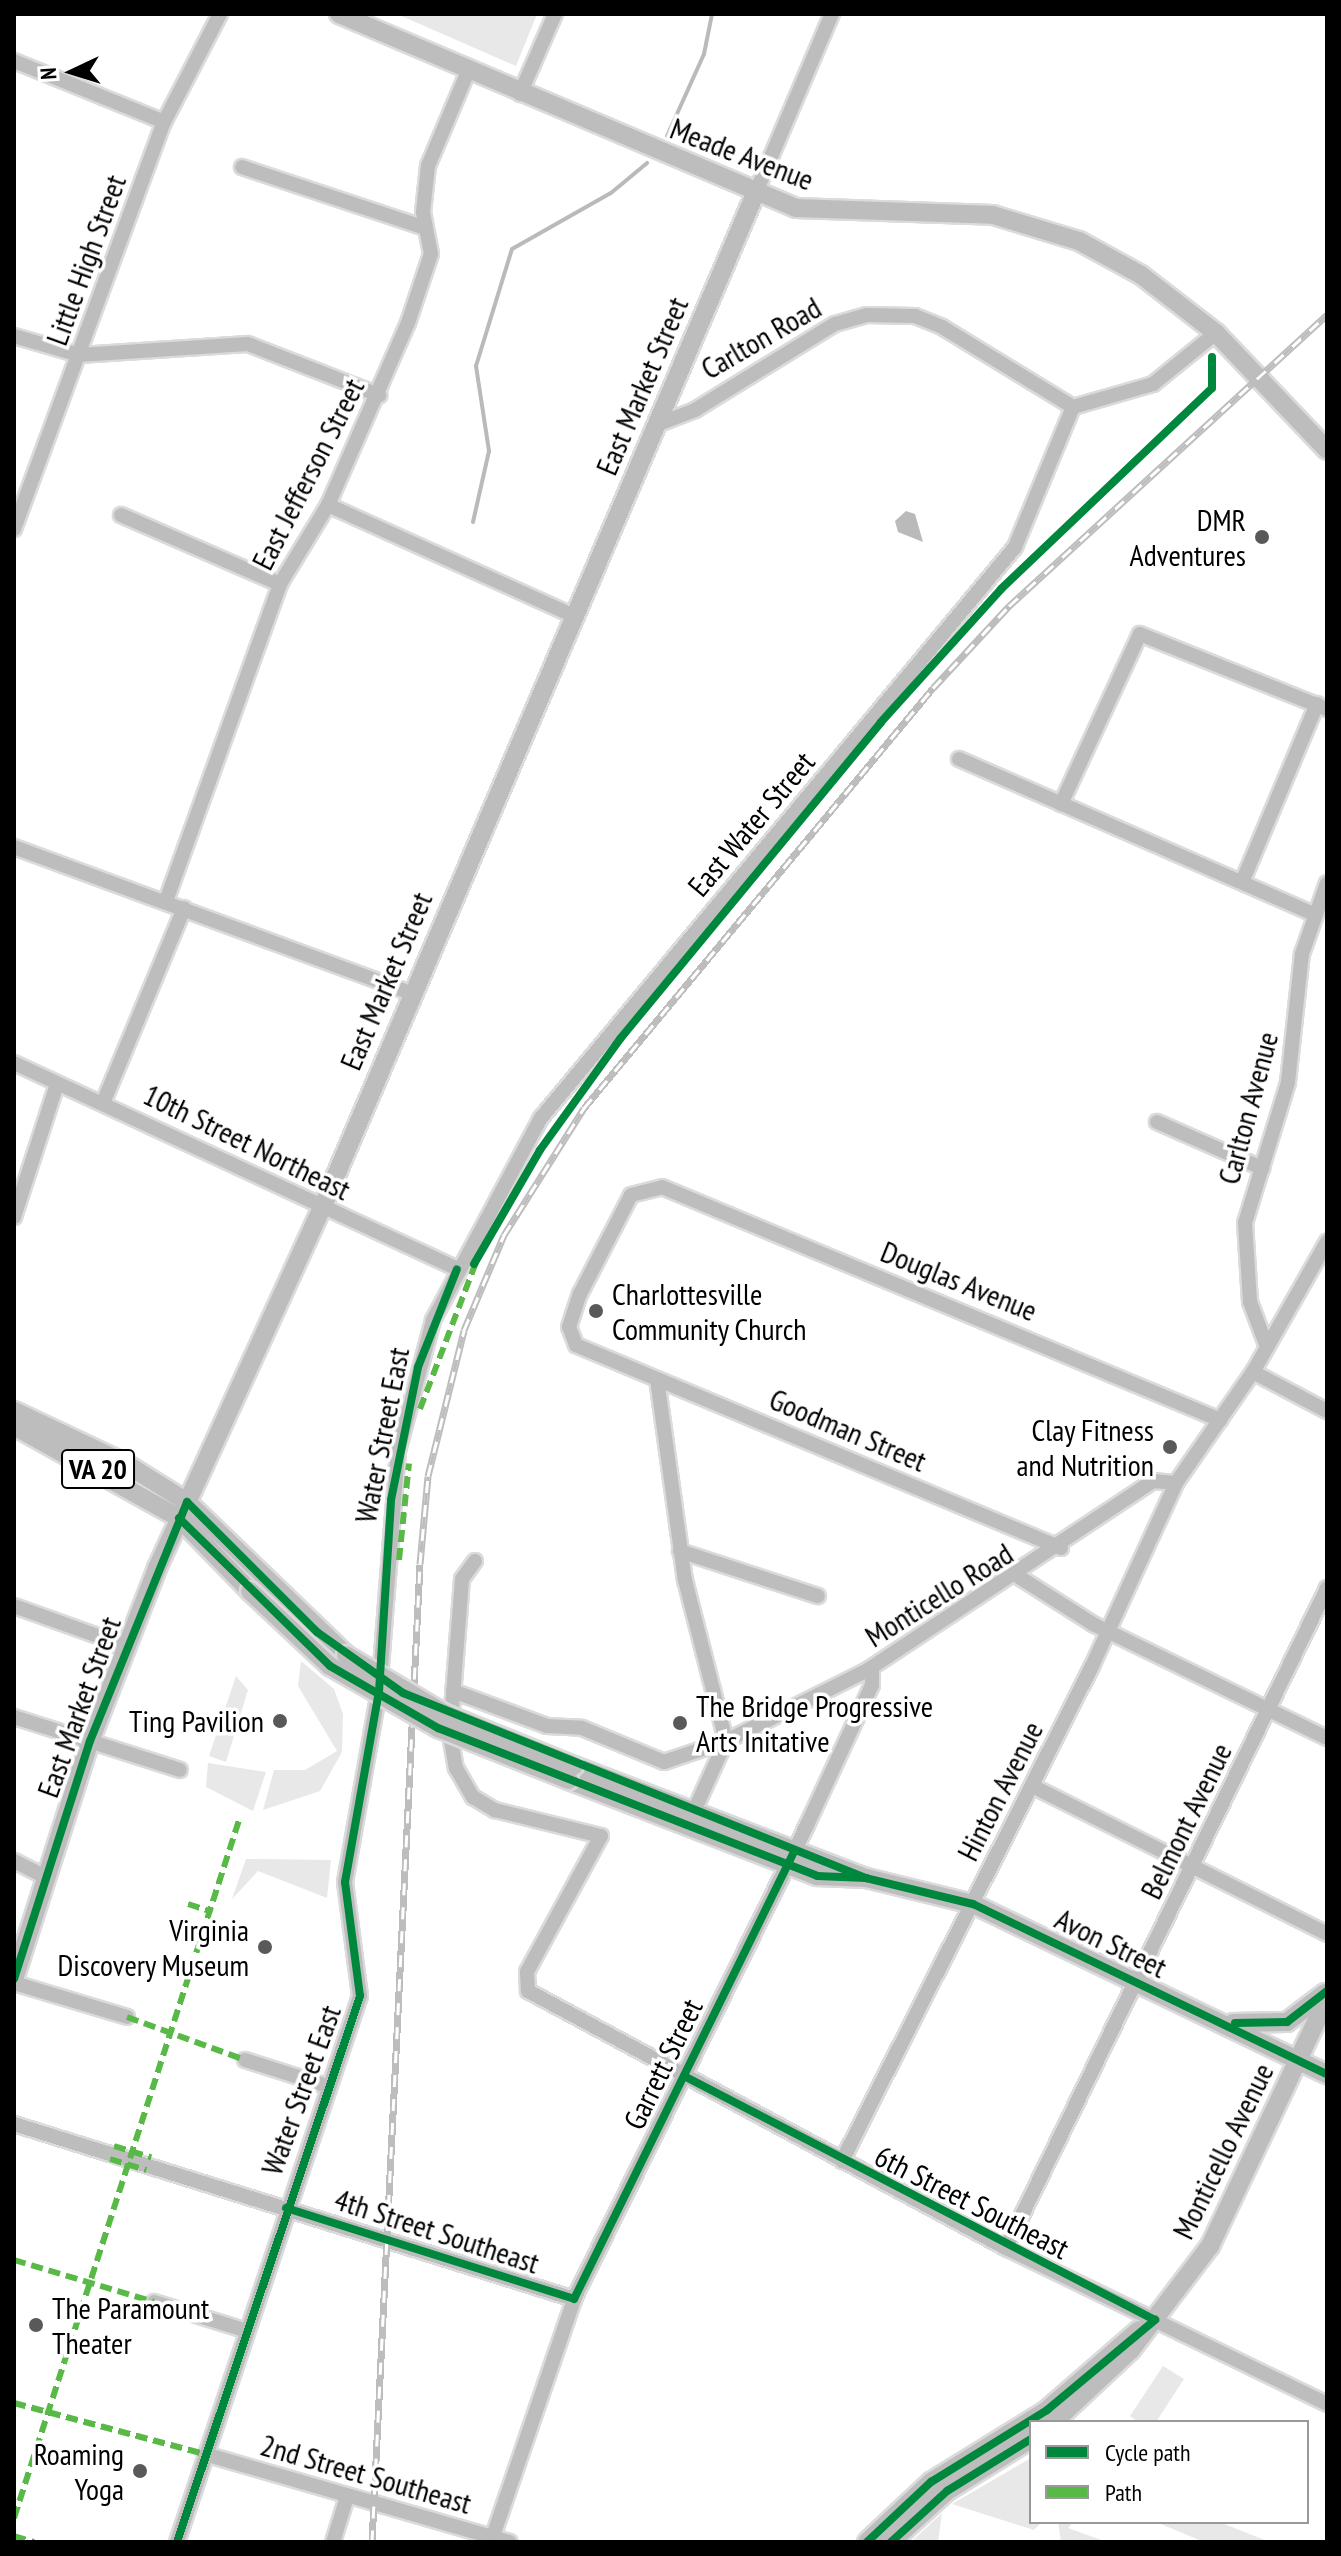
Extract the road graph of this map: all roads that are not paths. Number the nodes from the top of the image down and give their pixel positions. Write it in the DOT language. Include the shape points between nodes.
graph roads {
  1 [pos="220,14"];
  2 [pos="339,14"];
  3 [pos="555,14"];
  4 [pos="832,14"];
  5 [pos="14,61"];
  6 [pos="469,69"];
  7 [pos="520,94"];
  8 [pos="164,122"];
  9 [pos="242,167"];
  10 [pos="756,192"];
  11 [pos="425,228"];
  12 [pos="1216,333"];
  13 [pos="14,336"];
  14 [pos="79,355"];
  15 [pos="379,395"];
  16 [pos="1073,407"];
  17 [pos="656,425"];
  18 [pos="1327,450"];
  19 [pos="328,505"];
  20 [pos="121,515"];
  21 [pos="14,529"];
  22 [pos="280,584"];
  23 [pos="574,616"];
  24 [pos="1322,706"];
  25 [pos="959,759"];
  26 [pos="1061,804"];
  27 [pos="14,847"];
  28 [pos="1243,880"];
  29 [pos="1327,883"];
  30 [pos="166,901"];
  31 [pos="184,908"];
  32 [pos="1313,914"];
  33 [pos="411,993"];
  34 [pos="14,1063"];
  35 [pos="57,1084"];
  36 [pos="103,1103"];
  37 [pos="1157,1122"];
  38 [pos="1262,1168"];
  39 [pos="322,1208"];
  40 [pos="14,1217"];
  41 [pos="1327,1242"];
  42 [pos="457,1269"];
  43 [pos="1267,1347"];
  44 [pos="615,1362"];
  45 [pos="1253,1372"];
  46 [pos="657,1379"];
  47 [pos="14,1411"];
  48 [pos="1327,1411"];
  49 [pos="1220,1420"];
  50 [pos="14,1426"];
  51 [pos="1176,1483"];
  52 [pos="183,1510"];
  53 [pos="1061,1548"];
  54 [pos="680,1551"];
  55 [pos="475,1561"];
  56 [pos="1019,1577"];
  57 [pos="1327,1588"];
  58 [pos="818,1596"];
  59 [pos="14,1606"];
  60 [pos="1108,1631"];
  61 [pos="126,1646"];
  62 [pos="872,1668"];
  63 [pos="453,1691"];
  64 [pos="1269,1710"];
  65 [pos="14,1717"];
  66 [pos="1327,1738"];
  67 [pos="90,1741"];
  68 [pos="726,1741"];
  69 [pos="180,1770"];
  70 [pos="572,1773"];
  71 [pos="1032,1786"];
  72 [pos="690,1820"];
  73 [pos="791,1857"];
  74 [pos="14,1861"];
  75 [pos="1192,1867"];
  76 [pos="46,1877"];
  77 [pos="973,1904"];
  78 [pos="1327,1934"];
  79 [pos="14,1981"];
  80 [pos="1138,1982"];
  81 [pos="1327,1991"];
  82 [pos="1327,1999"];
  83 [pos="127,2017"];
  84 [pos="1215,2019"];
  85 [pos="245,2060"];
  86 [pos="1298,2061"];
  87 [pos="1327,2074"];
  88 [pos="684,2076"];
  89 [pos="327,2086"];
  90 [pos="14,2124"];
  91 [pos="842,2161"];
  92 [pos="286,2208"];
  93 [pos="1006,2248"];
  94 [pos="574,2299"];
  95 [pos="154,2302"];
  96 [pos="1155,2320"];
  97 [pos="247,2331"];
  98 [pos="1327,2404"];
  99 [pos="1031,2420"];
  100 [pos="1056,2420"];
  101 [pos="1029,2421"];
  102 [pos="1029,2440"];
  103 [pos="208,2455"];
  104 [pos="346,2500"];
  105 [pos="492,2540"];
  106 [pos="177,2542"];
  107 [pos="333,2542"];
  108 [pos="510,2542"];
  109 [pos="867,2542"];
  110 [pos="891,2542"];
  1 -- 8 [label="street, Little High Street"];
  2 -- 6 [label="main road, Meade Avenue"];
  3 -- 7 [label="street"];
  4 -- 10 [label="street, East Market Street"];
  5 -- 8 [label="street"];
  6 -- 7 [label="main road, Meade Avenue"];
  6 -- 11 [label="street, East Jefferson Street" via="432,152"];
  7 -- 10 [label="main road, Meade Avenue"];
  8 -- 14 [label="street, Little High Street"];
  9 -- 11 [label="street"];
  10 -- 12 [label="main road, Meade Avenue" via="840,215 1019,219 1111,256"];
  10 -- 17 [label="main road, East Market Street"];
  11 -- 15 [label="street, East Jefferson Street" via="431,254"];
  12 -- 16 [label="street" via="1153,384"];
  12 -- 18 [label="main road"];
  13 -- 14 [label="street"];
  14 -- 15 [label="street" via="248,344"];
  14 -- 21 [label="street, Little High Street"];
  15 -- 19 [label="street, East Jefferson Street"];
  16 -- 17 [label="street, Carlton Road" via="1042,393 998,356 929,321 893,313 835,324 695,410"];
  16 -- 42 [label="street, East Water Street" via="1015,547 563,1090 504,1177"];
  17 -- 23 [label="main road, East Market Street"];
  19 -- 22 [label="street, East Jefferson Street"];
  19 -- 23 [label="street"];
  20 -- 22 [label="street"];
  22 -- 30 [label="street, East Jefferson Street"];
  23 -- 33 [label="main road, East Market Street"];
  24 -- 26 [label="street" via="1136,636"];
  24 -- 28 [label="street"];
  25 -- 26 [label="street"];
  26 -- 28 [label="street"];
  27 -- 30 [label="street"];
  28 -- 32 [label="street"];
  29 -- 32 [label="street, Carlton Avenue"];
  30 -- 31 [label="street"];
  31 -- 33 [label="street"];
  31 -- 36 [label="street"];
  32 -- 38 [label="street, Carlton Avenue" via="1288,1082"];
  33 -- 39 [label="main road, East Market Street"];
  34 -- 35 [label="street, 10th Street Northeast"];
  35 -- 36 [label="street, 10th Street Northeast"];
  35 -- 40 [label="street"];
  36 -- 39 [label="street, 10th Street Northeast"];
  37 -- 38 [label="street"];
  38 -- 43 [label="street, Carlton Avenue" via="1243,1243 1250,1302"];
  39 -- 42 [label="street, 10th Street Northeast"];
  39 -- 52 [label="main road, East Market Street"];
  41 -- 43 [label="street"];
  42 -- 89 [label="street, Water Street East" via="433,1320 398,1451 379,1692 345,1882 362,1984"];
  43 -- 45 [label="street"];
  44 -- 46 [label="street, Goodman Street"];
  44 -- 49 [label="street, Douglas Avenue" via="571,1340 580,1294 631,1195 650,1185"];
  45 -- 48 [label="street"];
  45 -- 49 [label="street"];
  46 -- 53 [label="street, Goodman Street"];
  46 -- 54 [label="street"];
  47 -- 52 [label="main road"];
  49 -- 51 [label="street"];
  50 -- 52 [label="main road, VA 20"];
  51 -- 53 [label="street, Monticello Road" via="1153,1481"];
  51 -- 60 [label="street, Hinton Avenue"];
  52 -- 61 [label="main road, East Market Street"];
  52 -- 70 [label="main road, VA 20, bridge" via="256,1569 317,1632 403,1693"];
  52 -- 70 [label="main road, VA 20, bridge" via="250,1591 330,1666 438,1728"];
  53 -- 56 [label="street, Monticello Road"];
  54 -- 58 [label="street"];
  54 -- 68 [label="street"];
  55 -- 63 [label="street" via="462,1579"];
  56 -- 60 [label="street"];
  56 -- 62 [label="street, Monticello Road"];
  57 -- 64 [label="street, Belmont Avenue"];
  59 -- 61 [label="street"];
  60 -- 64 [label="street"];
  60 -- 71 [label="street, Hinton Avenue"];
  61 -- 67 [label="main road, East Market Street"];
  62 -- 68 [label="street, Monticello Road"];
  62 -- 73 [label="street, Garrett Street" via="872,1685"];
  63 -- 68 [label="street, Monticello Road" via="547,1726 582,1728 652,1763"];
  63 -- 88 [label="street, 6th Street Southeast" via="452,1752 473,1797 512,1817 601,1836 527,1972 528,1991"];
  64 -- 66 [label="street"];
  64 -- 75 [label="street, Belmont Avenue"];
  65 -- 67 [label="street"];
  67 -- 69 [label="street"];
  67 -- 76 [label="main road, East Market Street"];
  68 -- 72 [label="street"];
  70 -- 72 [label="main road, Avon Street / VA 20"];
  71 -- 75 [label="street"];
  71 -- 77 [label="street, Hinton Avenue"];
  72 -- 73 [label="main road, Avon Street / VA 20"];
  73 -- 77 [label="main road, Avon Street / VA 20"];
  73 -- 88 [label="street, Garrett Street"];
  74 -- 76 [label="street"];
  75 -- 78 [label="street"];
  75 -- 80 [label="street, Belmont Avenue"];
  76 -- 79 [label="main road, East Market Street"];
  77 -- 80 [label="main road, Avon Street / VA 20"];
  77 -- 91 [label="street, Hinton Avenue"];
  79 -- 83 [label="street"];
  80 -- 84 [label="main road, Avon Street / VA 20"];
  80 -- 93 [label="street, Belmont Avenue"];
  81 -- 84 [label="main road, VA 20" via="1287,2022"];
  82 -- 86 [label="main road, Monticello Avenue"];
  84 -- 86 [label="main road, Avon Street / VA 20"];
  85 -- 89 [label="street"];
  86 -- 87 [label="main road, Avon Street"];
  86 -- 96 [label="main road, Monticello Avenue" via="1210,2246"];
  88 -- 91 [label="street, 6th Street Southeast"];
  88 -- 94 [label="street, Garrett Street"];
  89 -- 92 [label="street, Water Street East"];
  90 -- 92 [label="street, 4th Street Southeast"];
  91 -- 93 [label="street, 6th Street Southeast"];
  92 -- 94 [label="street, 4th Street Southeast"];
  92 -- 97 [label="street, Water Street East"];
  93 -- 96 [label="street, 6th Street Southeast"];
  94 -- 105 [label="street, Garrett Street"];
  95 -- 97 [label="street"];
  96 -- 98 [label="street, 6th Street Southeast"];
  96 -- 99 [label="main road, Monticello Avenue"];
  96 -- 100 [label="main road, Monticello Avenue"];
  97 -- 103 [label="street, Water Street East"];
  101 -- 109 [label="main road, Monticello Avenue" via="931,2482"];
  102 -- 110 [label="main road" via="947,2491"];
  103 -- 104 [label="street, 2nd Street Southeast"];
  103 -- 106 [label="street, Water Street East"];
  104 -- 105 [label="street, 2nd Street Southeast"];
  104 -- 107 [label="street"];
  105 -- 108 [label="street, 2nd Street Southeast"];
}
